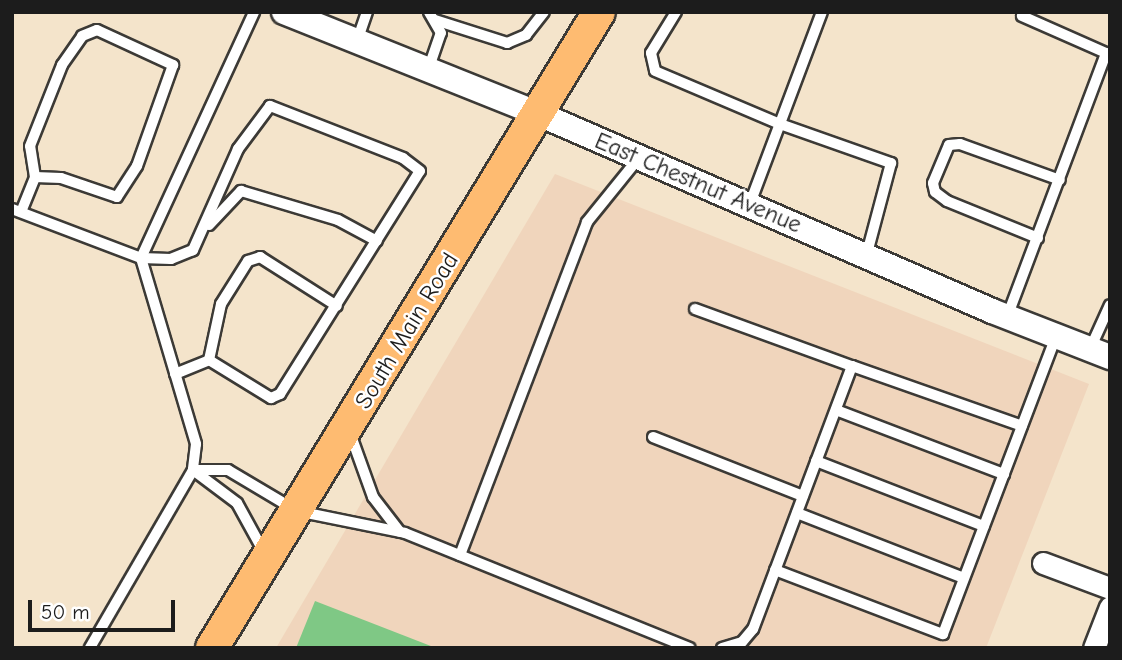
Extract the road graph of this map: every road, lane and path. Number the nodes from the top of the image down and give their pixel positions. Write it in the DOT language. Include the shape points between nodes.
graph roads {
  1 [pos="254,12"];
  2 [pos="284,12"];
  3 [pos="367,12"];
  4 [pos="544,12"];
  5 [pos="599,12"];
  6 [pos="676,12"];
  7 [pos="822,12"];
  8 [pos="432,16"];
  9 [pos="1022,16"];
  10 [pos="357,41"];
  11 [pos="428,70"];
  12 [pos="539,114"];
  13 [pos="780,124"];
  14 [pos="638,158"];
  15 [pos="35,177"];
  16 [pos="1060,180"];
  17 [pos="749,205"];
  18 [pos="16,211"];
  19 [pos="207,227"];
  20 [pos="1038,238"];
  21 [pos="377,241"];
  22 [pos="866,257"];
  23 [pos="141,258"];
  24 [pos="1110,305"];
  25 [pos="337,306"];
  26 [pos="695,309"];
  27 [pos="1007,317"];
  28 [pos="1056,336"];
  29 [pos="1100,353"];
  30 [pos="209,360"];
  31 [pos="852,366"];
  32 [pos="175,374"];
  33 [pos="835,410"];
  34 [pos="1022,426"];
  35 [pos="349,428"];
  36 [pos="653,437"];
  37 [pos="816,461"];
  38 [pos="194,470"];
  39 [pos="1004,474"];
  40 [pos="803,496"];
  41 [pos="297,511"];
  42 [pos="797,513"];
  43 [pos="984,526"];
  44 [pos="400,532"];
  45 [pos="460,555"];
  46 [pos="268,558"];
  47 [pos="1043,563"];
  48 [pos="775,570"];
  49 [pos="964,578"];
  50 [pos="1110,588"];
  51 [pos="1110,607"];
  52 [pos="744,645"];
  53 [pos="90,648"];
  54 [pos="212,648"];
  55 [pos="690,648"];
  56 [pos="722,648"];
  57 [pos="1094,648"];
  1 -- 23 [label="lane"];
  2 -- 10 [label="street, East Chestnut Avenue"];
  3 -- 10 [label="lane"];
  4 -- 8 [label="lane" via="526,35 508,43"];
  5 -- 12 [label="main road, South Main Road"];
  6 -- 13 [label="lane" via="651,53 655,71"];
  7 -- 13 [label="lane"];
  8 -- 11 [label="lane" via="441,33"];
  9 -- 16 [label="lane" via="1106,53"];
  10 -- 11 [label="street, East Chestnut Avenue"];
  11 -- 12 [label="street, East Chestnut Avenue"];
  12 -- 14 [label="street, East Chestnut Avenue"];
  12 -- 35 [label="main road, South Main Road"];
  13 -- 17 [label="lane"];
  13 -- 22 [label="lane" via="891,163"];
  14 -- 17 [label="street, East Chestnut Avenue"];
  14 -- 45 [label="lane" via="587,222"];
  15 -- 15 [label="lane" via="61,178 117,197 137,166 173,65 97,30 82,36 62,65 30,146"];
  15 -- 18 [label="lane"];
  16 -- 20 [label="lane"];
  16 -- 20 [label="lane" via="960,144 949,145 933,183 935,192 947,201"];
  17 -- 22 [label="street, East Chestnut Avenue"];
  18 -- 23 [label="lane"];
  19 -- 21 [label="lane" via="241,191 338,220"];
  19 -- 21 [label="lane" via="212,202 238,149 271,106 403,158 420,171"];
  19 -- 23 [label="lane" via="189,255"];
  20 -- 27 [label="lane"];
  21 -- 25 [label="lane"];
  22 -- 27 [label="street, East Chestnut Avenue"];
  23 -- 32 [label="lane"];
  24 -- 29 [label="lane"];
  25 -- 30 [label="lane" via="281,394 271,398"];
  25 -- 30 [label="lane" via="260,257 248,261 221,304"];
  26 -- 31 [label="lane"];
  27 -- 28 [label="street, East Chestnut Avenue"];
  28 -- 29 [label="street, East Chestnut Avenue"];
  28 -- 34 [label="lane"];
  30 -- 32 [label="lane"];
  31 -- 33 [label="lane"];
  31 -- 34 [label="lane"];
  32 -- 38 [label="lane" via="195,444"];
  33 -- 37 [label="lane"];
  33 -- 39 [label="lane"];
  34 -- 39 [label="lane"];
  35 -- 41 [label="main road, South Main Road"];
  35 -- 44 [label="lane" via="373,497"];
  36 -- 40 [label="lane"];
  37 -- 40 [label="lane"];
  37 -- 43 [label="lane"];
  38 -- 41 [label="lane" via="228,470"];
  38 -- 46 [label="lane" via="237,503"];
  38 -- 53 [label="lane"];
  39 -- 43 [label="lane"];
  40 -- 42 [label="lane"];
  41 -- 44 [label="lane"];
  41 -- 46 [label="main road, South Main Road"];
  42 -- 48 [label="lane"];
  42 -- 49 [label="lane"];
  43 -- 49 [label="lane"];
  44 -- 45 [label="lane"];
  45 -- 55 [label="lane"];
  46 -- 54 [label="main road, South Main Road"];
  47 -- 50 [label="street"];
  48 -- 49 [label="lane" via="943,634"];
  48 -- 52 [label="lane"];
  51 -- 57 [label="street"];
  52 -- 56 [label="lane"];
}
